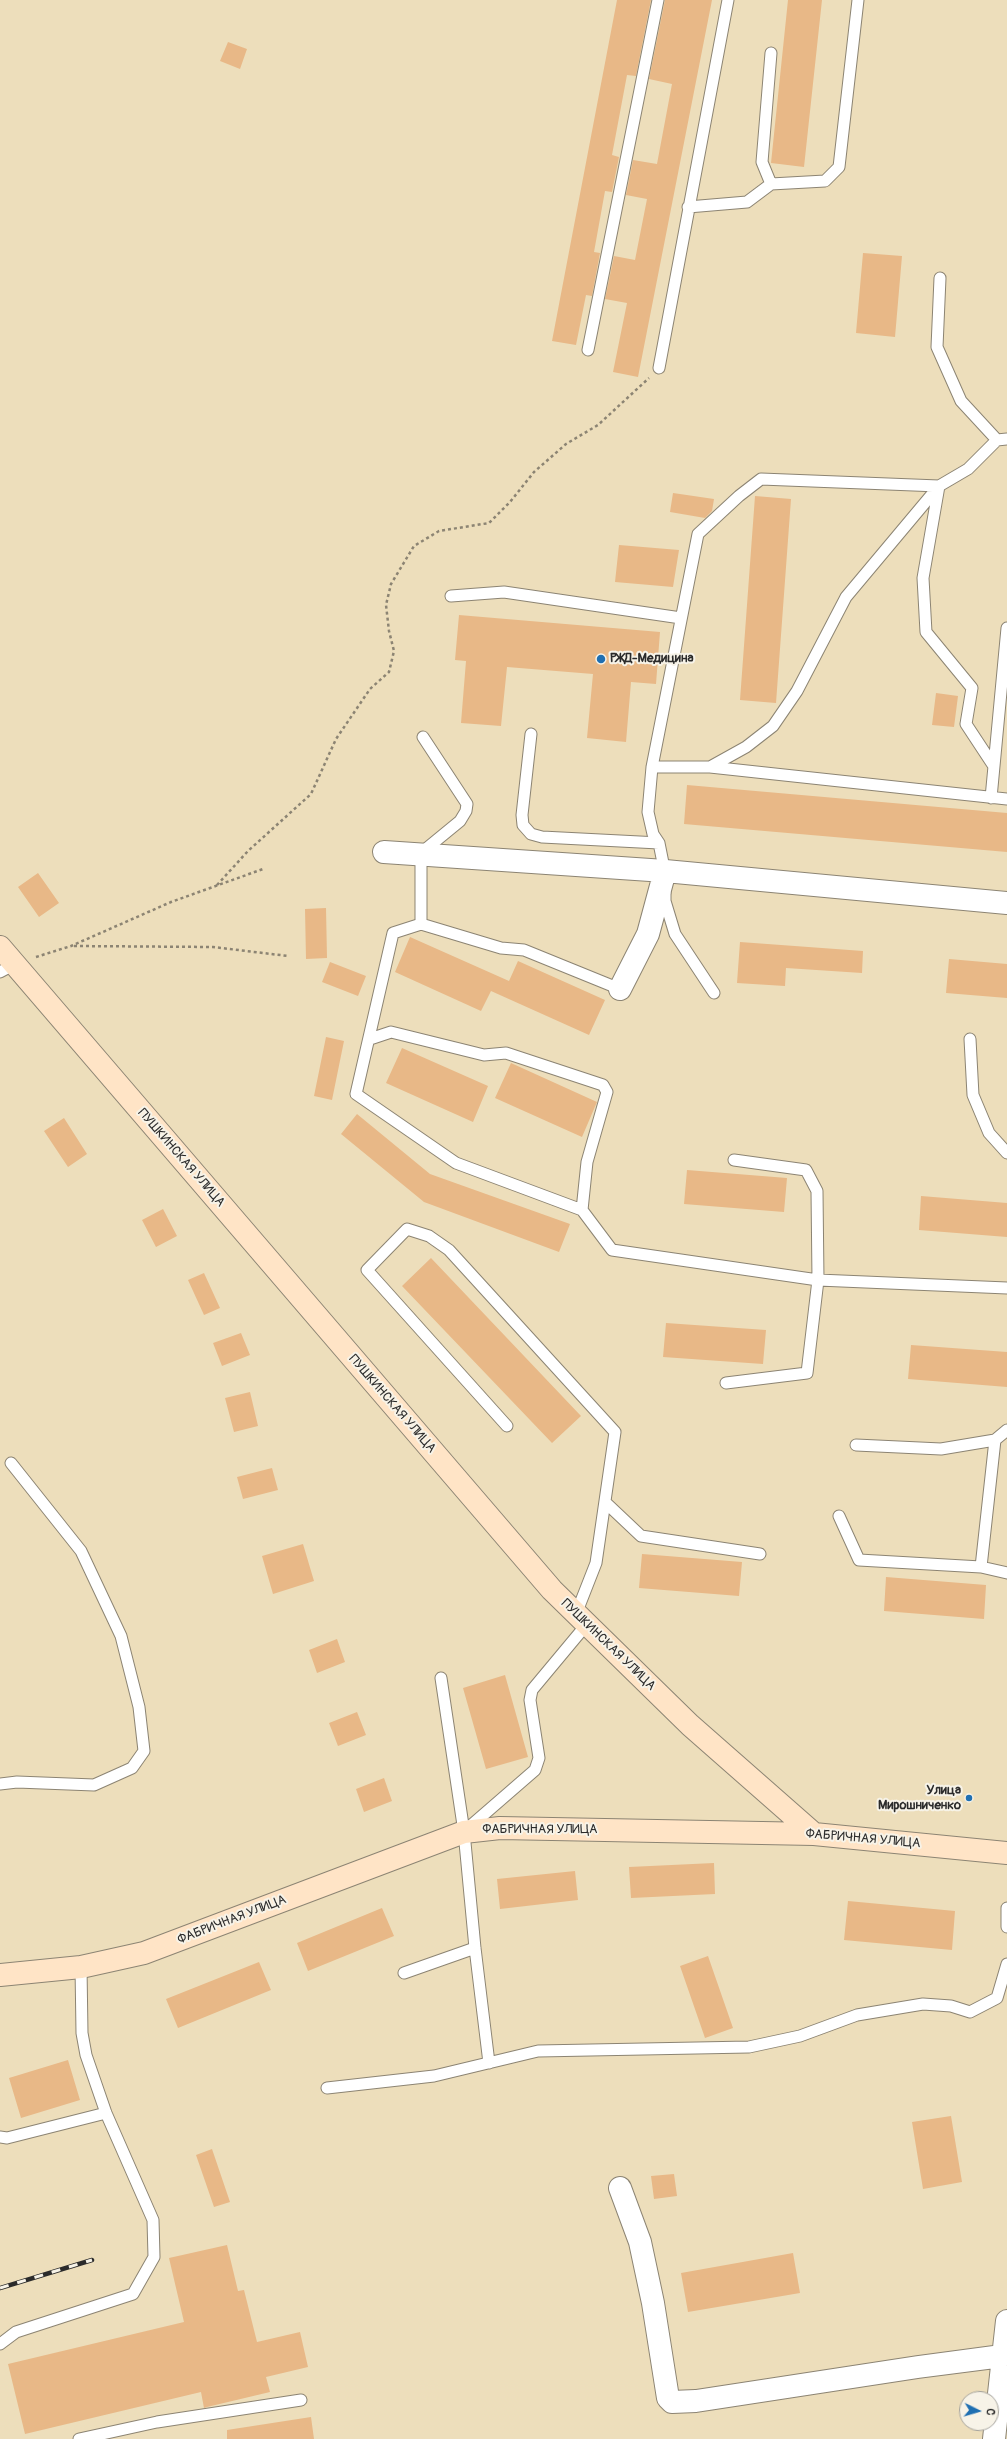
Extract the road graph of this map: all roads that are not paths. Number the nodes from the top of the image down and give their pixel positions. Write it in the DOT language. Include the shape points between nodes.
graph roads {
  1 [pos="658,0"];
  2 [pos="728,0"];
  3 [pos="858,0"];
  4 [pos="771,53"];
  5 [pos="771,184"];
  6 [pos="688,207"];
  7 [pos="940,278"];
  8 [pos="588,350"];
  9 [pos="659,368"];
  10 [pos="1002,440"];
  11 [pos="939,486"];
  12 [pos="451,596"];
  13 [pos="681,618"];
  14 [pos="1007,628"];
  15 [pos="531,734"];
  16 [pos="423,737"];
  17 [pos="993,765"];
  18 [pos="652,767"];
  19 [pos="710,767"];
  20 [pos="991,798"];
  21 [pos="1007,799"];
  22 [pos="659,843"];
  23 [pos="384,852"];
  24 [pos="420,853"];
  25 [pos="665,871"];
  26 [pos="1007,903"];
  27 [pos="421,924"];
  28 [pos="0,947"];
  29 [pos="7,968"];
  30 [pos="620,989"];
  31 [pos="714,993"];
  32 [pos="370,1038"];
  33 [pos="970,1039"];
  34 [pos="1007,1153"];
  35 [pos="734,1160"];
  36 [pos="582,1210"];
  37 [pos="818,1280"];
  38 [pos="1007,1288"];
  39 [pos="726,1383"];
  40 [pos="506,1426"];
  41 [pos="1007,1430"];
  42 [pos="994,1440"];
  43 [pos="856,1445"];
  44 [pos="11,1463"];
  45 [pos="605,1502"];
  46 [pos="839,1516"];
  47 [pos="760,1554"];
  48 [pos="981,1567"];
  49 [pos="1007,1573"];
  50 [pos="581,1619"];
  51 [pos="441,1678"];
  52 [pos="0,1784"];
  53 [pos="464,1832"];
  54 [pos="814,1834"];
  55 [pos="1007,1853"];
  56 [pos="1007,1908"];
  57 [pos="1007,1927"];
  58 [pos="475,1948"];
  59 [pos="1007,1964"];
  60 [pos="81,1967"];
  61 [pos="404,1973"];
  62 [pos="0,1975"];
  63 [pos="490,2063"];
  64 [pos="326,2088"];
  65 [pos="106,2113"];
  66 [pos="0,2137"];
  67 [pos="620,2188"];
  68 [pos="1007,2320"];
  69 [pos="0,2344"];
  70 [pos="1002,2356"];
  71 [pos="301,2400"];
  72 [pos="79,2439"];
  73 [pos="994,2439"];
  1 -- 8 [label="lane"];
  2 -- 6 [label="lane"];
  3 -- 5 [label="lane" via="839,167 825,181"];
  4 -- 5 [label="lane" via="762,162"];
  5 -- 6 [label="lane" via="747,202"];
  6 -- 9 [label="lane"];
  7 -- 10 [label="lane" via="937,347 961,401"];
  10 -- 11 [label="lane" via="968,469"];
  11 -- 13 [label="lane" via="762,479 739,496 698,534"];
  11 -- 17 [label="lane" via="923,578 926,632 972,688 966,724"];
  11 -- 19 [label="lane" via="846,597 797,691 773,726 746,747"];
  12 -- 13 [label="lane" via="504,592"];
  13 -- 18 [label="lane"];
  14 -- 17 [label="lane"];
  15 -- 22 [label="lane" via="522,816 523,825 531,834 542,837"];
  16 -- 24 [label="lane" via="466,804 466,811 460,820"];
  17 -- 20 [label="lane"];
  18 -- 19 [label="lane"];
  18 -- 22 [label="lane" via="648,812 653,834"];
  19 -- 20 [label="lane"];
  20 -- 21 [label="lane"];
  22 -- 25 [label="lane"];
  23 -- 24 [label="street"];
  24 -- 25 [label="street"];
  24 -- 27 [label="lane"];
  25 -- 26 [label="street"];
  25 -- 30 [label="street" via="648,934"];
  25 -- 31 [label="lane" via="665,901 675,934"];
  27 -- 30 [label="lane" via="501,948 524,950"];
  27 -- 32 [label="lane" via="393,933"];
  28 -- 29 [label="main road, ПУШКИНСКАЯ УЛИЦА"];
  29 -- 50 [label="main road, ПУШКИНСКАЯ УЛИЦА" via="552,1590"];
  32 -- 36 [label="lane" via="356,1094 456,1163"];
  32 -- 36 [label="lane" via="391,1032 484,1055 506,1053 603,1085 607,1092 587,1162"];
  33 -- 34 [label="lane" via="973,1095 989,1133"];
  35 -- 37 [label="lane" via="806,1170 818,1192"];
  36 -- 37 [label="lane" via="612,1250"];
  37 -- 38 [label="lane"];
  37 -- 39 [label="lane" via="807,1373"];
  40 -- 45 [label="lane" via="367,1270 407,1229 429,1236 449,1250 615,1432"];
  41 -- 42 [label="lane"];
  42 -- 43 [label="lane" via="941,1449"];
  42 -- 48 [label="lane"];
  44 -- 52 [label="lane" via="81,1551 121,1636 139,1707 144,1751 132,1768 94,1785 18,1782"];
  45 -- 47 [label="lane" via="641,1536"];
  45 -- 50 [label="lane" via="596,1563"];
  46 -- 48 [label="lane" via="859,1560"];
  48 -- 49 [label="lane"];
  50 -- 53 [label="lane" via="532,1690 530,1700 540,1758 535,1770"];
  50 -- 54 [label="main road, ПУШКИНСКАЯ УЛИЦА" via="690,1725"];
  51 -- 53 [label="lane"];
  53 -- 54 [label="main road, ФАБРИЧНАЯ УЛИЦА" via="500,1828"];
  53 -- 58 [label="lane"];
  53 -- 60 [label="main road, ФАБРИЧНАЯ УЛИЦА" via="144,1953"];
  54 -- 55 [label="main road, ФАБРИЧНАЯ УЛИЦА"];
  56 -- 57 [label="lane"];
  58 -- 61 [label="lane"];
  58 -- 63 [label="lane"];
  59 -- 63 [label="lane" via="997,1998 970,2012 951,2006 923,2004 857,2015 800,2036 749,2047 538,2051"];
  60 -- 62 [label="main road, ФАБРИЧНАЯ УЛИЦА"];
  60 -- 65 [label="lane" via="84,2048"];
  63 -- 64 [label="lane" via="434,2076"];
  65 -- 66 [label="lane" via="7,2138"];
  65 -- 69 [label="lane" via="153,2220 154,2257 133,2294 16,2332"];
  67 -- 70 [label="street" via="640,2242 668,2398 672,2402 696,2401 918,2366"];
  68 -- 70 [label="street"];
  70 -- 73 [label="street"];
  71 -- 72 [label="lane" via="157,2422"];
}
